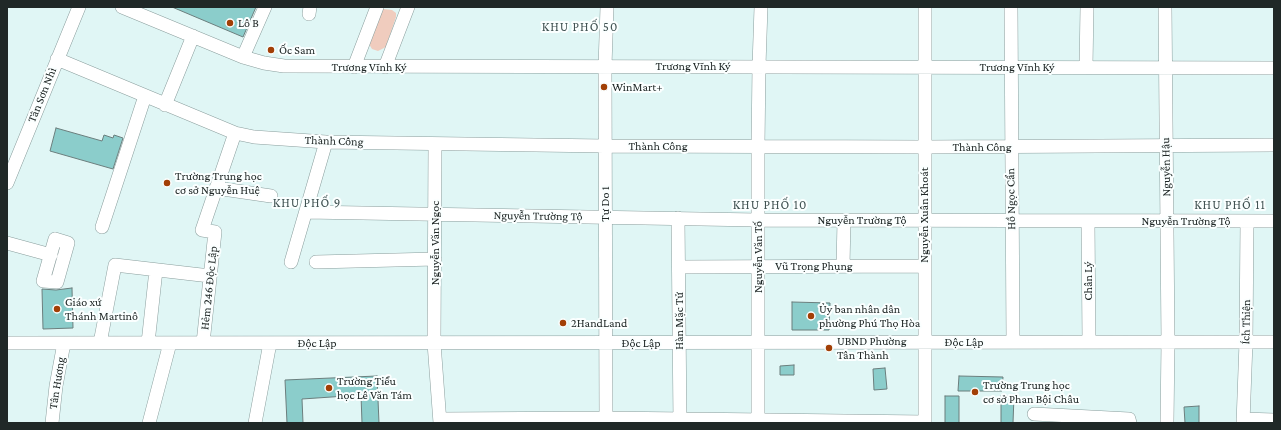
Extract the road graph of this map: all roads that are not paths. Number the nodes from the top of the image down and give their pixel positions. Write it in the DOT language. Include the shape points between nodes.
graph roads {
  1 [pos="79,7"];
  2 [pos="122,7"];
  3 [pos="265,7"];
  4 [pos="376,7"];
  5 [pos="408,7"];
  6 [pos="607,7"];
  7 [pos="762,7"];
  8 [pos="925,7"];
  9 [pos="1011,7"];
  10 [pos="1086,7"];
  11 [pos="1165,7"];
  12 [pos="193,36"];
  13 [pos="243,57"];
  14 [pos="57,60"];
  15 [pos="605,66"];
  16 [pos="759,66"];
  17 [pos="354,67"];
  18 [pos="385,67"];
  19 [pos="924,67"];
  20 [pos="1011,67"];
  21 [pos="1086,67"];
  22 [pos="1165,67"];
  23 [pos="1274,68"];
  24 [pos="145,96"];
  25 [pos="165,105"];
  26 [pos="235,133"];
  27 [pos="326,142"];
  28 [pos="435,144"];
  29 [pos="1274,145"];
  30 [pos="605,146"];
  31 [pos="758,146"];
  32 [pos="1166,146"];
  33 [pos="924,147"];
  34 [pos="1011,147"];
  35 [pos="7,183"];
  36 [pos="216,188"];
  37 [pos="271,196"];
  38 [pos="306,212"];
  39 [pos="435,214"];
  40 [pos="605,217"];
  41 [pos="678,218"];
  42 [pos="757,220"];
  43 [pos="844,220"];
  44 [pos="924,220"];
  45 [pos="1011,220"];
  46 [pos="1088,221"];
  47 [pos="1167,221"];
  48 [pos="1247,221"];
  49 [pos="1274,221"];
  50 [pos="102,227"];
  51 [pos="7,243"];
  52 [pos="51,255"];
  53 [pos="435,259"];
  54 [pos="291,262"];
  55 [pos="316,262"];
  56 [pos="843,266"];
  57 [pos="924,266"];
  58 [pos="679,267"];
  59 [pos="758,267"];
  60 [pos="156,270"];
  61 [pos="210,276"];
  62 [pos="606,342"];
  63 [pos="679,342"];
  64 [pos="758,342"];
  65 [pos="924,342"];
  66 [pos="1013,342"];
  67 [pos="1089,342"];
  68 [pos="1168,342"];
  69 [pos="1246,342"];
  70 [pos="1274,342"];
  71 [pos="7,343"];
  72 [pos="64,343"];
  73 [pos="100,343"];
  74 [pos="148,343"];
  75 [pos="170,343"];
  76 [pos="203,343"];
  77 [pos="270,343"];
  78 [pos="434,343"];
  79 [pos="1034,414"];
  80 [pos="606,420"];
  81 [pos="1274,420"];
  82 [pos="440,421"];
  83 [pos="680,421"];
  84 [pos="1243,421"];
  85 [pos="758,422"];
  86 [pos="843,422"];
  87 [pos="52,423"];
  88 [pos="149,423"];
  89 [pos="255,423"];
  90 [pos="925,423"];
  91 [pos="1130,423"];
  92 [pos="1167,423"];
  1 -- 14 [label="street, Tân Sơn Nhì"];
  2 -- 12 [label="street, Trương Vĩnh Ký"];
  3 -- 13 [label="street"];
  4 -- 17 [label="street"];
  5 -- 18 [label="street"];
  6 -- 15 [label="street, Tự Do 1"];
  7 -- 16 [label="street, Nguyễn Văn Tố"];
  8 -- 19 [label="street, Nguyễn Xuân Khoát"];
  9 -- 20 [label="street, Hồ Ngọc Cẩn"];
  10 -- 21 [label="street"];
  11 -- 22 [label="street, Nguyễn Hậu"];
  12 -- 13 [label="street, Trương Vĩnh Ký"];
  12 -- 25 [label="street"];
  13 -- 17 [label="street, Trương Vĩnh Ký" via="284,66"];
  14 -- 24 [label="street, Thành Công"];
  14 -- 35 [label="street, Tân Sơn Nhì"];
  15 -- 16 [label="street, Trương Vĩnh Ký"];
  15 -- 18 [label="street, Trương Vĩnh Ký"];
  15 -- 30 [label="street, Tự Do 1"];
  16 -- 19 [label="street, Trương Vĩnh Ký"];
  16 -- 31 [label="street, Nguyễn Văn Tố"];
  17 -- 18 [label="street, Trương Vĩnh Ký"];
  19 -- 20 [label="street, Trương Vĩnh Ký"];
  19 -- 33 [label="street, Nguyễn Xuân Khoát"];
  20 -- 21 [label="street, Trương Vĩnh Ký"];
  20 -- 34 [label="street, Hồ Ngọc Cẩn"];
  21 -- 22 [label="street, Trương Vĩnh Ký"];
  22 -- 23 [label="street, Trương Vĩnh Ký"];
  22 -- 32 [label="street, Nguyễn Hậu"];
  24 -- 25 [label="street, Thành Công"];
  24 -- 50 [label="street"];
  25 -- 26 [label="street, Thành Công"];
  26 -- 27 [label="street, Thành Công" via="254,137"];
  26 -- 36 [label="street"];
  27 -- 28 [label="street, Thành Công"];
  27 -- 38 [label="street"];
  28 -- 30 [label="street, Thành Công"];
  28 -- 39 [label="street, Nguyễn Văn Ngọc"];
  29 -- 32 [label="street, Thành Công"];
  30 -- 31 [label="street, Thành Công"];
  30 -- 40 [label="street, Tự Do 1"];
  31 -- 33 [label="street, Thành Công"];
  31 -- 42 [label="street, Nguyễn Văn Tố"];
  32 -- 34 [label="street, Thành Công"];
  32 -- 47 [label="street, Nguyễn Hậu"];
  33 -- 34 [label="street, Thành Công"];
  33 -- 44 [label="street, Nguyễn Xuân Khoát"];
  34 -- 45 [label="street, Hồ Ngọc Cẩn"];
  36 -- 37 [label="street"];
  36 -- 61 [label="street, Hẻm 246 Độc Lập" via="202,230 215,232"];
  38 -- 39 [label="street, Nguyễn Trường Tộ"];
  38 -- 54 [label="street"];
  39 -- 40 [label="street, Nguyễn Trường Tộ"];
  39 -- 53 [label="street, Nguyễn Văn Ngọc"];
  40 -- 41 [label="street, Nguyễn Trường Tộ"];
  40 -- 62 [label="street, Tự Do 1"];
  41 -- 42 [label="street, Nguyễn Trường Tộ"];
  41 -- 58 [label="street, Hàn Mặc Tử"];
  42 -- 43 [label="street, Nguyễn Trường Tộ"];
  42 -- 59 [label="street, Nguyễn Văn Tố"];
  43 -- 44 [label="street, Nguyễn Trường Tộ"];
  43 -- 56 [label="street"];
  44 -- 45 [label="street, Nguyễn Trường Tộ"];
  44 -- 57 [label="street, Nguyễn Xuân Khoát"];
  45 -- 46 [label="street, Nguyễn Trường Tộ"];
  45 -- 66 [label="street, Hồ Ngọc Cẩn"];
  46 -- 47 [label="street, Nguyễn Trường Tộ"];
  46 -- 67 [label="street, Chân Lý"];
  47 -- 48 [label="street, Nguyễn Trường Tộ"];
  47 -- 68 [label="street, Nguyễn Hậu"];
  48 -- 49 [label="street, Nguyễn Trường Tộ"];
  48 -- 69 [label="street, Ích Thiện"];
  51 -- 52 [label="street"];
  53 -- 55 [label="street"];
  53 -- 78 [label="street, Nguyễn Văn Ngọc"];
  56 -- 57 [label="street, Vũ Trọng Phụng"];
  56 -- 59 [label="street, Vũ Trọng Phụng"];
  57 -- 65 [label="street, Nguyễn Xuân Khoát"];
  58 -- 59 [label="street, Vũ Trọng Phụng"];
  58 -- 63 [label="street, Hàn Mặc Tử"];
  59 -- 64 [label="street, Nguyễn Văn Tố"];
  60 -- 61 [label="street"];
  60 -- 73 [label="street" via="115,265"];
  60 -- 74 [label="street"];
  61 -- 76 [label="street, Hẻm 246 Độc Lập"];
  62 -- 63 [label="street, Độc Lập"];
  62 -- 78 [label="street, Độc Lập"];
  62 -- 80 [label="street, Tự Do 1"];
  63 -- 64 [label="street, Độc Lập"];
  63 -- 83 [label="street, Hàn Mặc Tử"];
  64 -- 65 [label="street, Độc Lập"];
  64 -- 85 [label="street, Nguyễn Văn Tố"];
  65 -- 66 [label="street, Độc Lập"];
  65 -- 90 [label="street, Nguyễn Xuân Khoát"];
  66 -- 67 [label="street, Độc Lập"];
  67 -- 68 [label="street, Độc Lập"];
  68 -- 69 [label="street, Độc Lập"];
  68 -- 92 [label="street, Nguyễn Hậu"];
  69 -- 70 [label="street, Độc Lập"];
  69 -- 84 [label="street, Ích Thiện"];
  71 -- 72 [label="street, Độc Lập"];
  72 -- 73 [label="street, Độc Lập"];
  72 -- 87 [label="street, Tân Hương"];
  73 -- 74 [label="street, Độc Lập"];
  74 -- 75 [label="street, Độc Lập"];
  75 -- 76 [label="street, Độc Lập"];
  75 -- 88 [label="street"];
  76 -- 77 [label="street, Độc Lập"];
  77 -- 78 [label="street, Độc Lập"];
  77 -- 89 [label="street"];
  78 -- 82 [label="street, Nguyễn Văn Ngọc"];
  79 -- 91 [label="street" via="1129,419"];
  80 -- 82 [label="street"];
  80 -- 83 [label="street"];
  81 -- 84 [label="street"];
  83 -- 85 [label="street"];
  85 -- 86 [label="street"];
  86 -- 90 [label="street"];
}
